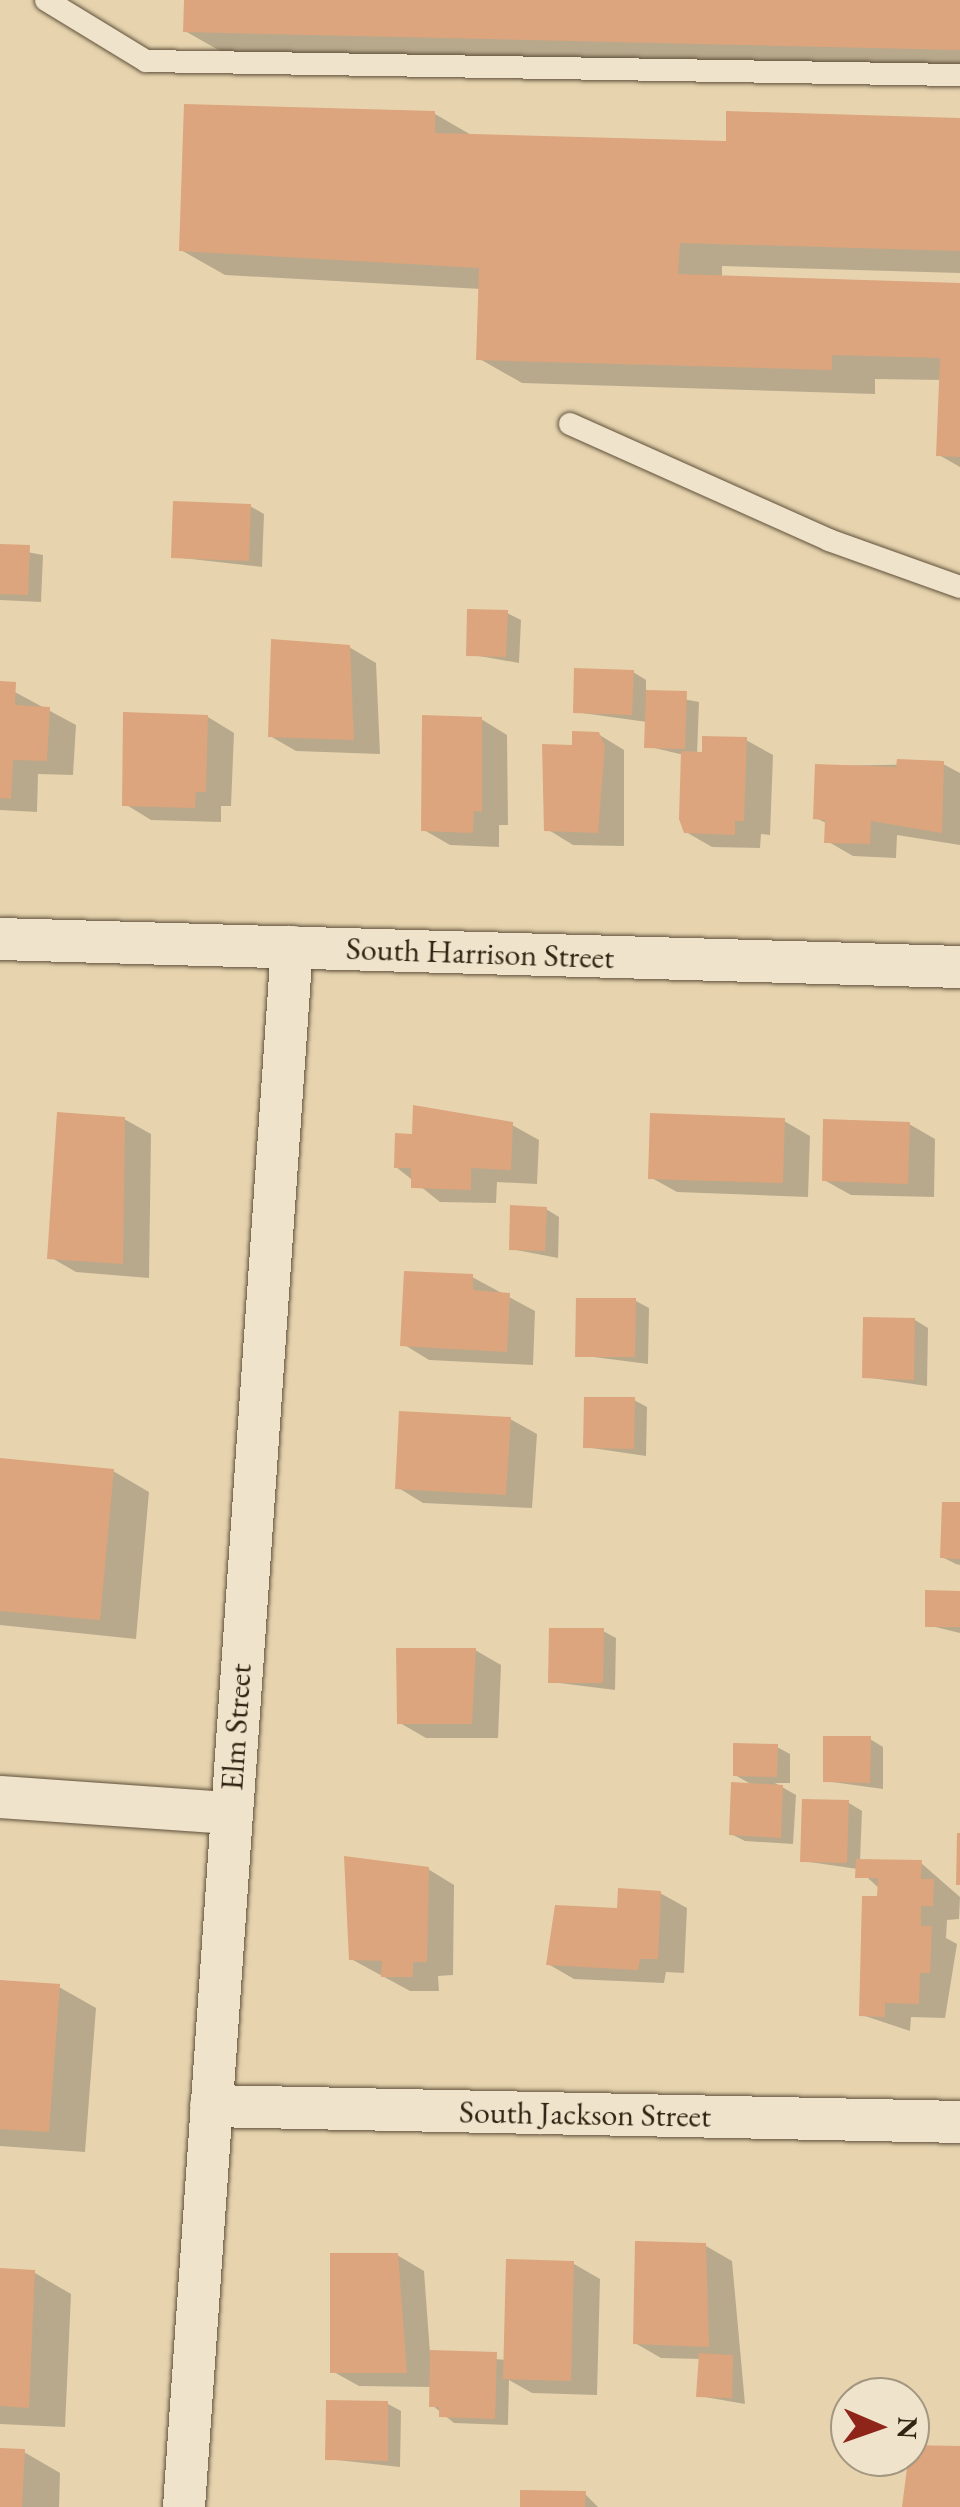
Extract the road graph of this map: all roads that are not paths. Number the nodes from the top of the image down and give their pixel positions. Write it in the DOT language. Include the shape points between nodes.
graph roads {
  1 [pos="46,0"];
  2 [pos="960,75"];
  3 [pos="570,424"];
  4 [pos="960,588"];
  5 [pos="0,938"];
  6 [pos="292,947"];
  7 [pos="960,967"];
  8 [pos="0,1798"];
  9 [pos="230,1813"];
  10 [pos="211,2106"];
  11 [pos="960,2122"];
  12 [pos="184,2507"];
  1 -- 2 [label="lane" via="146,60"];
  3 -- 4 [label="lane" via="829,540"];
  5 -- 6 [label="street, South Harrison Street"];
  6 -- 7 [label="street, South Harrison Street"];
  6 -- 9 [label="street, Elm Street"];
  8 -- 9 [label="street"];
  9 -- 10 [label="street, Elm Street"];
  10 -- 11 [label="street, South Jackson Street"];
  10 -- 12 [label="street, Elm Street"];
}
